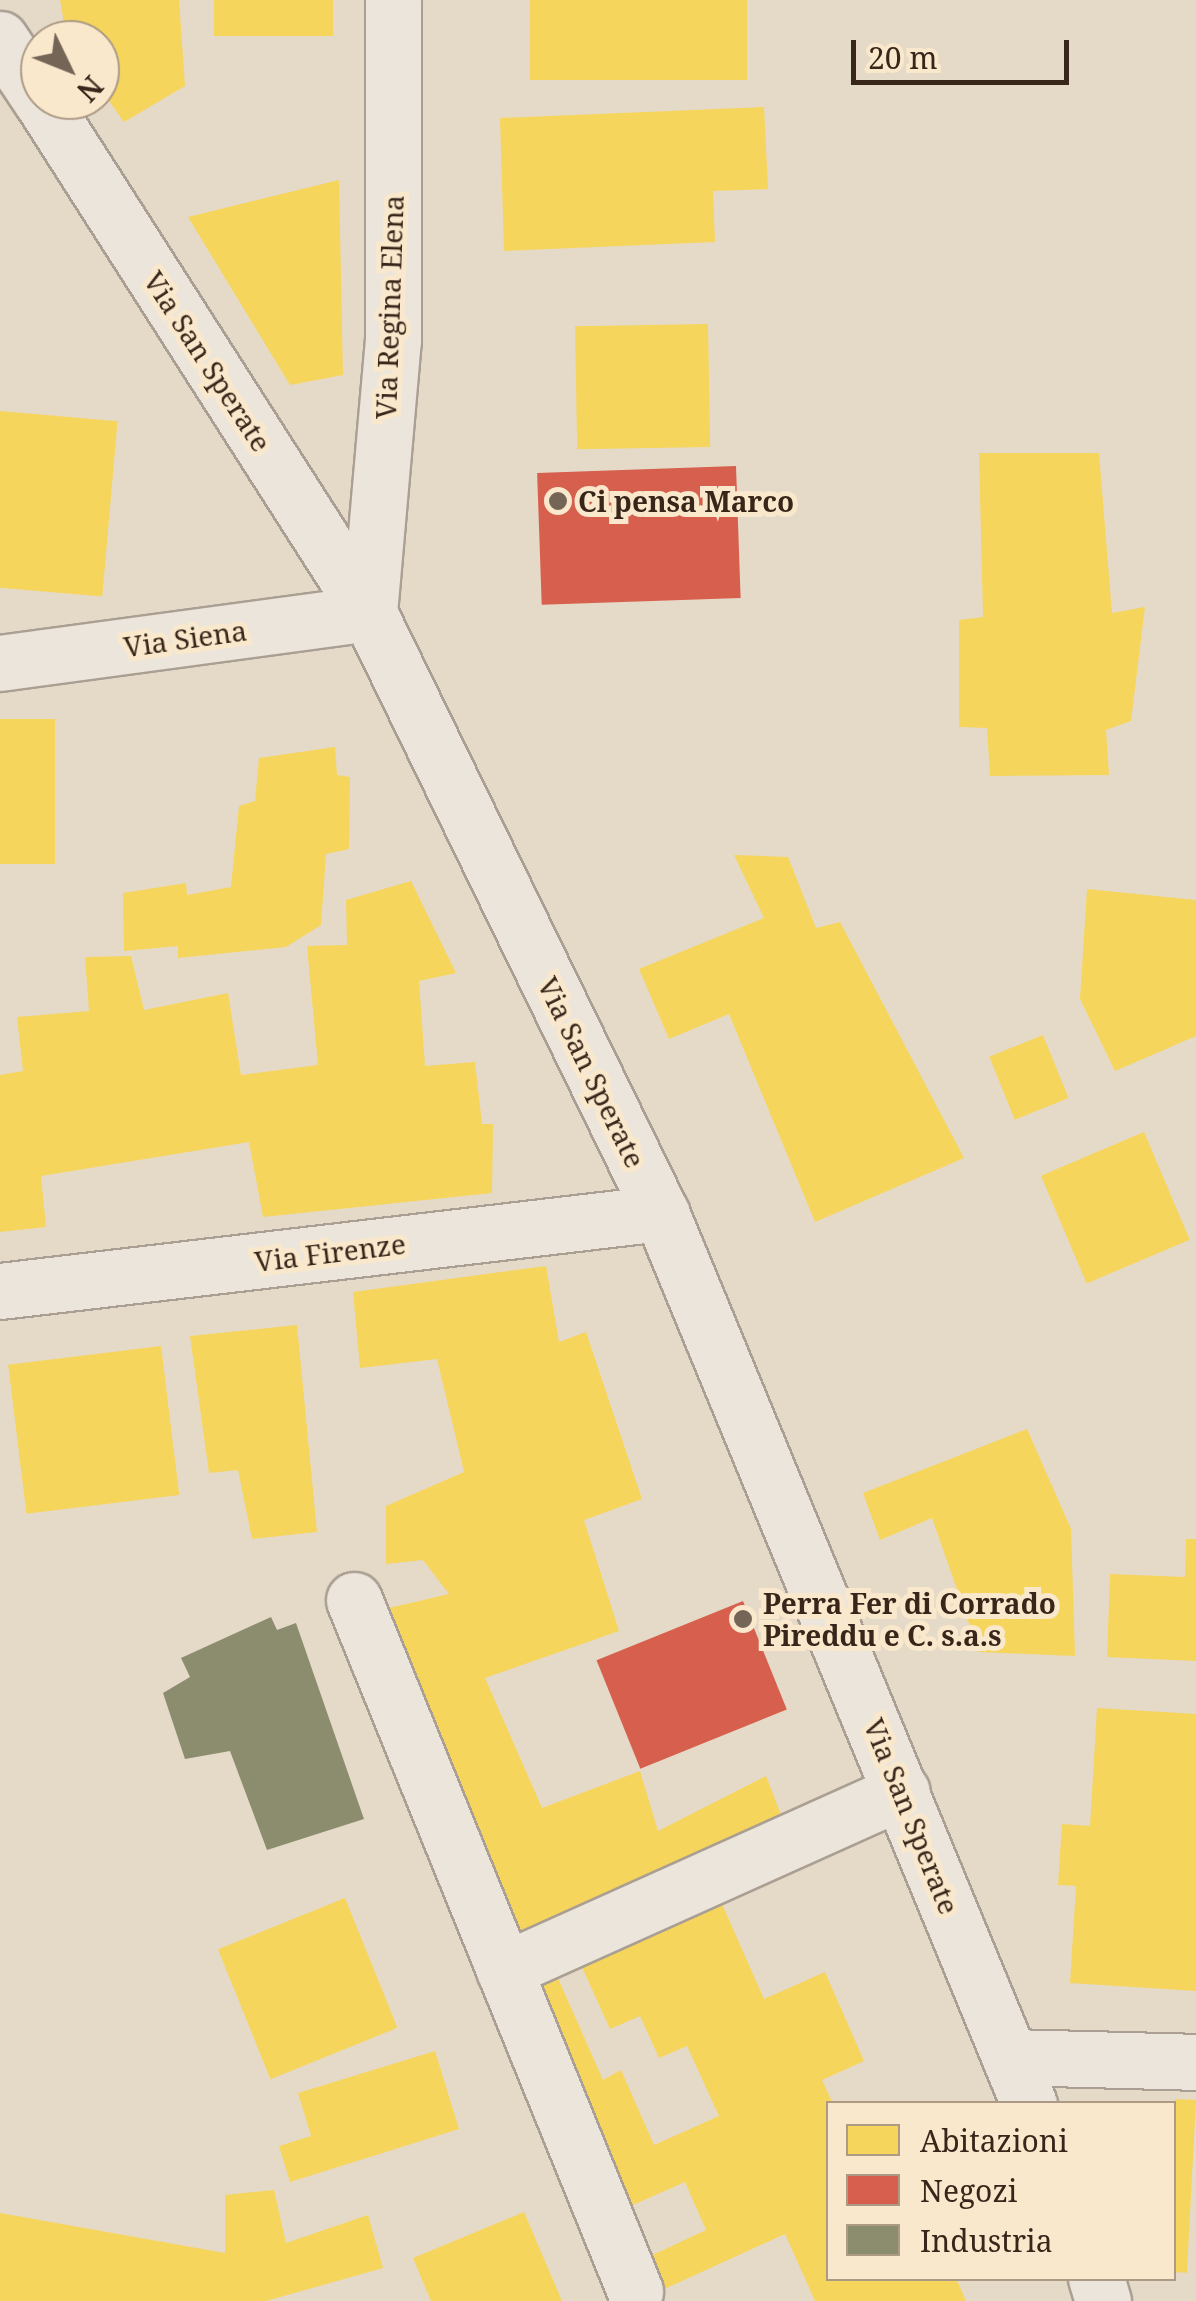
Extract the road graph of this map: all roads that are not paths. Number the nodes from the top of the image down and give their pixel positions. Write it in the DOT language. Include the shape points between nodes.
graph roads {
  1 [pos="393,0"];
  2 [pos="0,40"];
  3 [pos="20,70"];
  4 [pos="53,120"];
  5 [pos="369,613"];
  6 [pos="0,662"];
  7 [pos="661,1213"];
  8 [pos="0,1291"];
  9 [pos="354,1600"];
  10 [pos="902,1791"];
  11 [pos="504,1970"];
  12 [pos="1196,2062"];
  13 [pos="1019,2080"];
  14 [pos="634,2292"];
  1 -- 5 [label="street, Via Regina Elena" via="393,340"];
  2 -- 3 [label="street, Via San Sperate"];
  4 -- 5 [label="street, Via San Sperate"];
  5 -- 6 [label="street, Via Siena"];
  5 -- 7 [label="street, Via San Sperate"];
  7 -- 8 [label="street, Via Firenze"];
  7 -- 10 [label="street, Via San Sperate"];
  9 -- 11 [label="street"];
  10 -- 11 [label="street"];
  10 -- 13 [label="street, Via San Sperate"];
  11 -- 14 [label="street"];
  12 -- 13 [label="street"];
}
